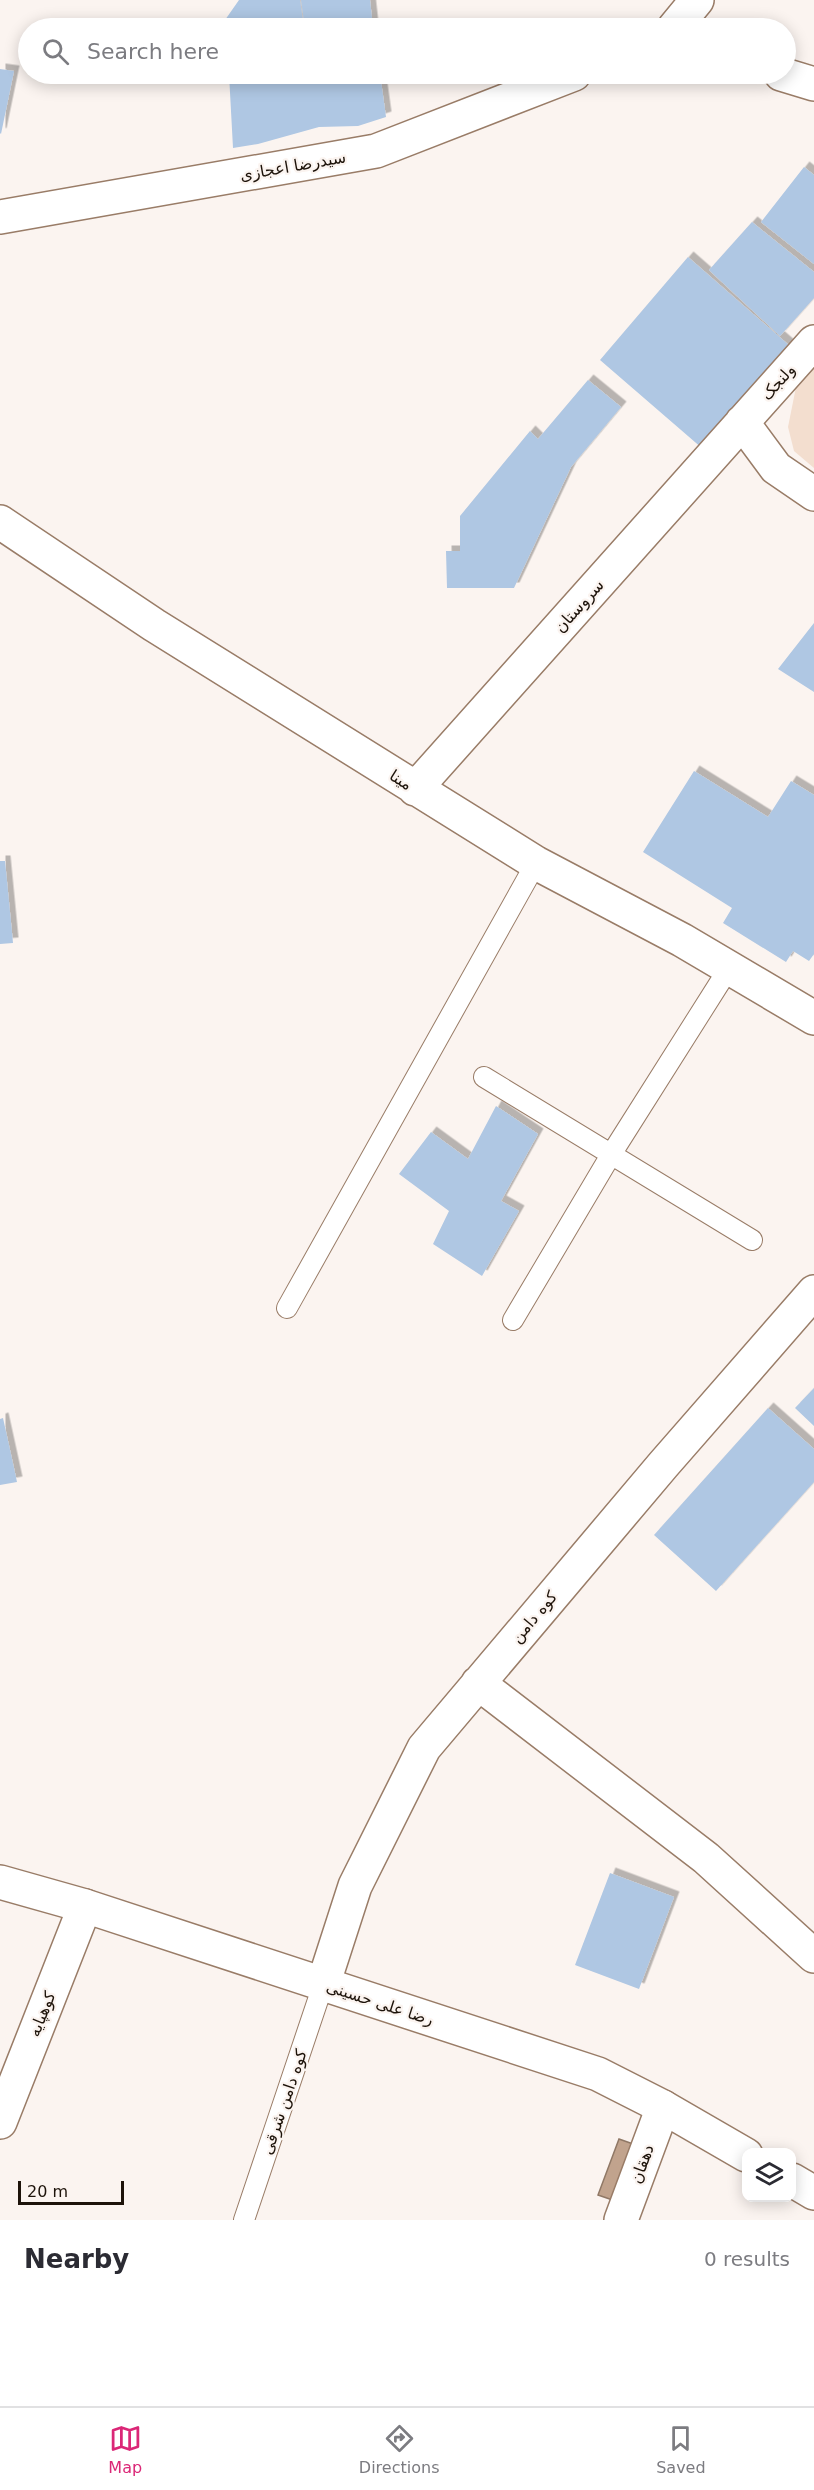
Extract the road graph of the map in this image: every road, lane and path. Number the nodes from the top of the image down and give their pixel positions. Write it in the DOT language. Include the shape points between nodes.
graph roads {
  1 [pos="697,0"];
  2 [pos="682,18"];
  3 [pos="796,79"];
  4 [pos="548,84"];
  5 [pos="814,84"];
  6 [pos="0,218"];
  7 [pos="814,342"];
  8 [pos="742,422"];
  9 [pos="814,494"];
  10 [pos="0,522"];
  11 [pos="415,789"];
  12 [pos="536,863"];
  13 [pos="729,968"];
  14 [pos="814,1018"];
  15 [pos="484,1077"];
  16 [pos="612,1153"];
  17 [pos="752,1240"];
  18 [pos="814,1292"];
  19 [pos="287,1308"];
  20 [pos="513,1320"];
  21 [pos="478,1683"];
  22 [pos="0,1882"];
  23 [pos="85,1906"];
  24 [pos="814,1956"];
  25 [pos="323,1985"];
  26 [pos="663,2107"];
  27 [pos="0,2122"];
  28 [pos="742,2152"];
  29 [pos="796,2182"];
  30 [pos="814,2193"];
  31 [pos="244,2220"];
  32 [pos="621,2220"];
  1 -- 2 [label="street"];
  3 -- 5 [label="street"];
  4 -- 6 [label="street, سیدرضا اعجازی" via="376,151"];
  7 -- 8 [label="street, ولنجک"];
  8 -- 9 [label="street" via="776,468"];
  8 -- 11 [label="street, سروستان"];
  10 -- 11 [label="street, مینا" via="154,625"];
  11 -- 12 [label="street, مینا"];
  12 -- 13 [label="street, مینا"];
  12 -- 19 [label="lane"];
  13 -- 14 [label="street, مینا"];
  13 -- 16 [label="lane"];
  15 -- 16 [label="lane"];
  16 -- 17 [label="lane"];
  16 -- 20 [label="lane"];
  18 -- 21 [label="street, کوه دامن"];
  21 -- 24 [label="street" via="706,1858"];
  21 -- 25 [label="street, کوه دامن" via="424,1748 355,1886"];
  22 -- 23 [label="street, رضا علی حسینی"];
  23 -- 25 [label="street, رضا علی حسینی"];
  23 -- 27 [label="street, کوهپایه"];
  25 -- 26 [label="street, رضا علی حسینی" via="598,2074"];
  25 -- 31 [label="lane, کوه دامن شرقی"];
  26 -- 28 [label="street, رضا علی حسینی"];
  26 -- 32 [label="street, دهقان"];
  29 -- 30 [label="street"];
}
